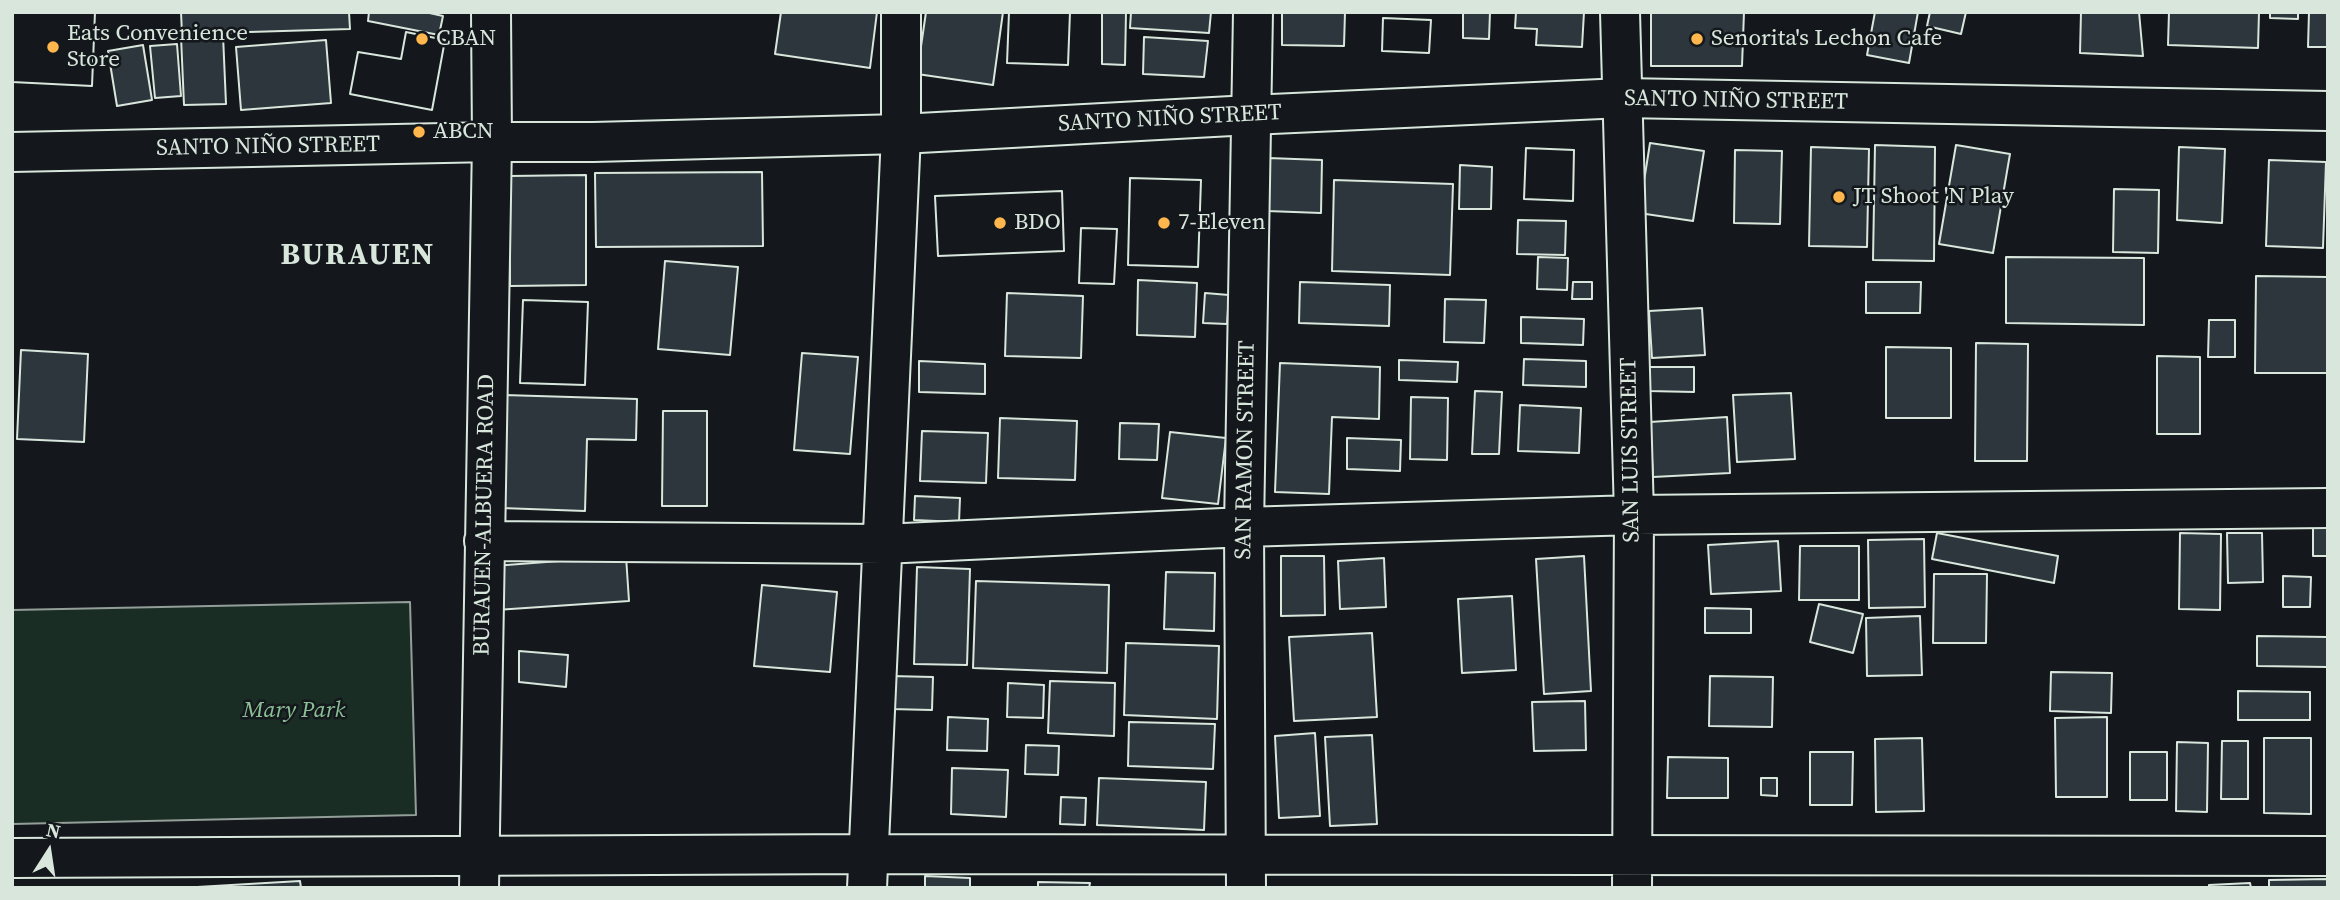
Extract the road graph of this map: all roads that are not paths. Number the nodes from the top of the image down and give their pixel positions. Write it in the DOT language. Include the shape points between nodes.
graph roads {
  1 [pos="491,12"];
  2 [pos="901,12"];
  3 [pos="1253,12"];
  4 [pos="1620,12"];
  5 [pos="1623,98"];
  6 [pos="2328,111"];
  7 [pos="1250,114"];
  8 [pos="901,134"];
  9 [pos="492,142"];
  10 [pos="12,152"];
  11 [pos="2328,508"];
  12 [pos="1634,515"];
  13 [pos="1244,527"];
  14 [pos="484,541"];
  15 [pos="883,544"];
  16 [pos="2328,856"];
  17 [pos="12,858"];
  18 [pos="867,871"];
  19 [pos="1245,871"];
  20 [pos="480,872"];
  21 [pos="1632,872"];
  1 -- 9 [label="street, BURAUEN-ALBUERA ROAD"];
  2 -- 8 [label="street"];
  3 -- 7 [label="street, SAN RAMON STREET"];
  4 -- 5 [label="street, SAN LUIS STREET"];
  5 -- 6 [label="street, SANTO NIÑO STREET"];
  5 -- 7 [label="street, SANTO NIÑO STREET"];
  5 -- 12 [label="street, SAN LUIS STREET"];
  7 -- 8 [label="street, SANTO NIÑO STREET"];
  7 -- 13 [label="street, SAN RAMON STREET"];
  8 -- 9 [label="street, SANTO NIÑO STREET"];
  8 -- 15 [label="street"];
  9 -- 10 [label="street, SANTO NIÑO STREET"];
  9 -- 14 [label="street, BURAUEN-ALBUERA ROAD"];
  11 -- 12 [label="street"];
  12 -- 13 [label="street"];
  12 -- 21 [label="street, SAN LUIS STREET"];
  13 -- 15 [label="street"];
  13 -- 19 [label="street, SAN RAMON STREET"];
  14 -- 15 [label="street"];
  14 -- 20 [label="street, BURAUEN-ALBUERA ROAD"];
  15 -- 18 [label="street"];
  16 -- 21 [label="street"];
  17 -- 20 [label="street"];
  18 -- 19 [label="street"];
  18 -- 20 [label="street"];
  19 -- 21 [label="street"];
}
